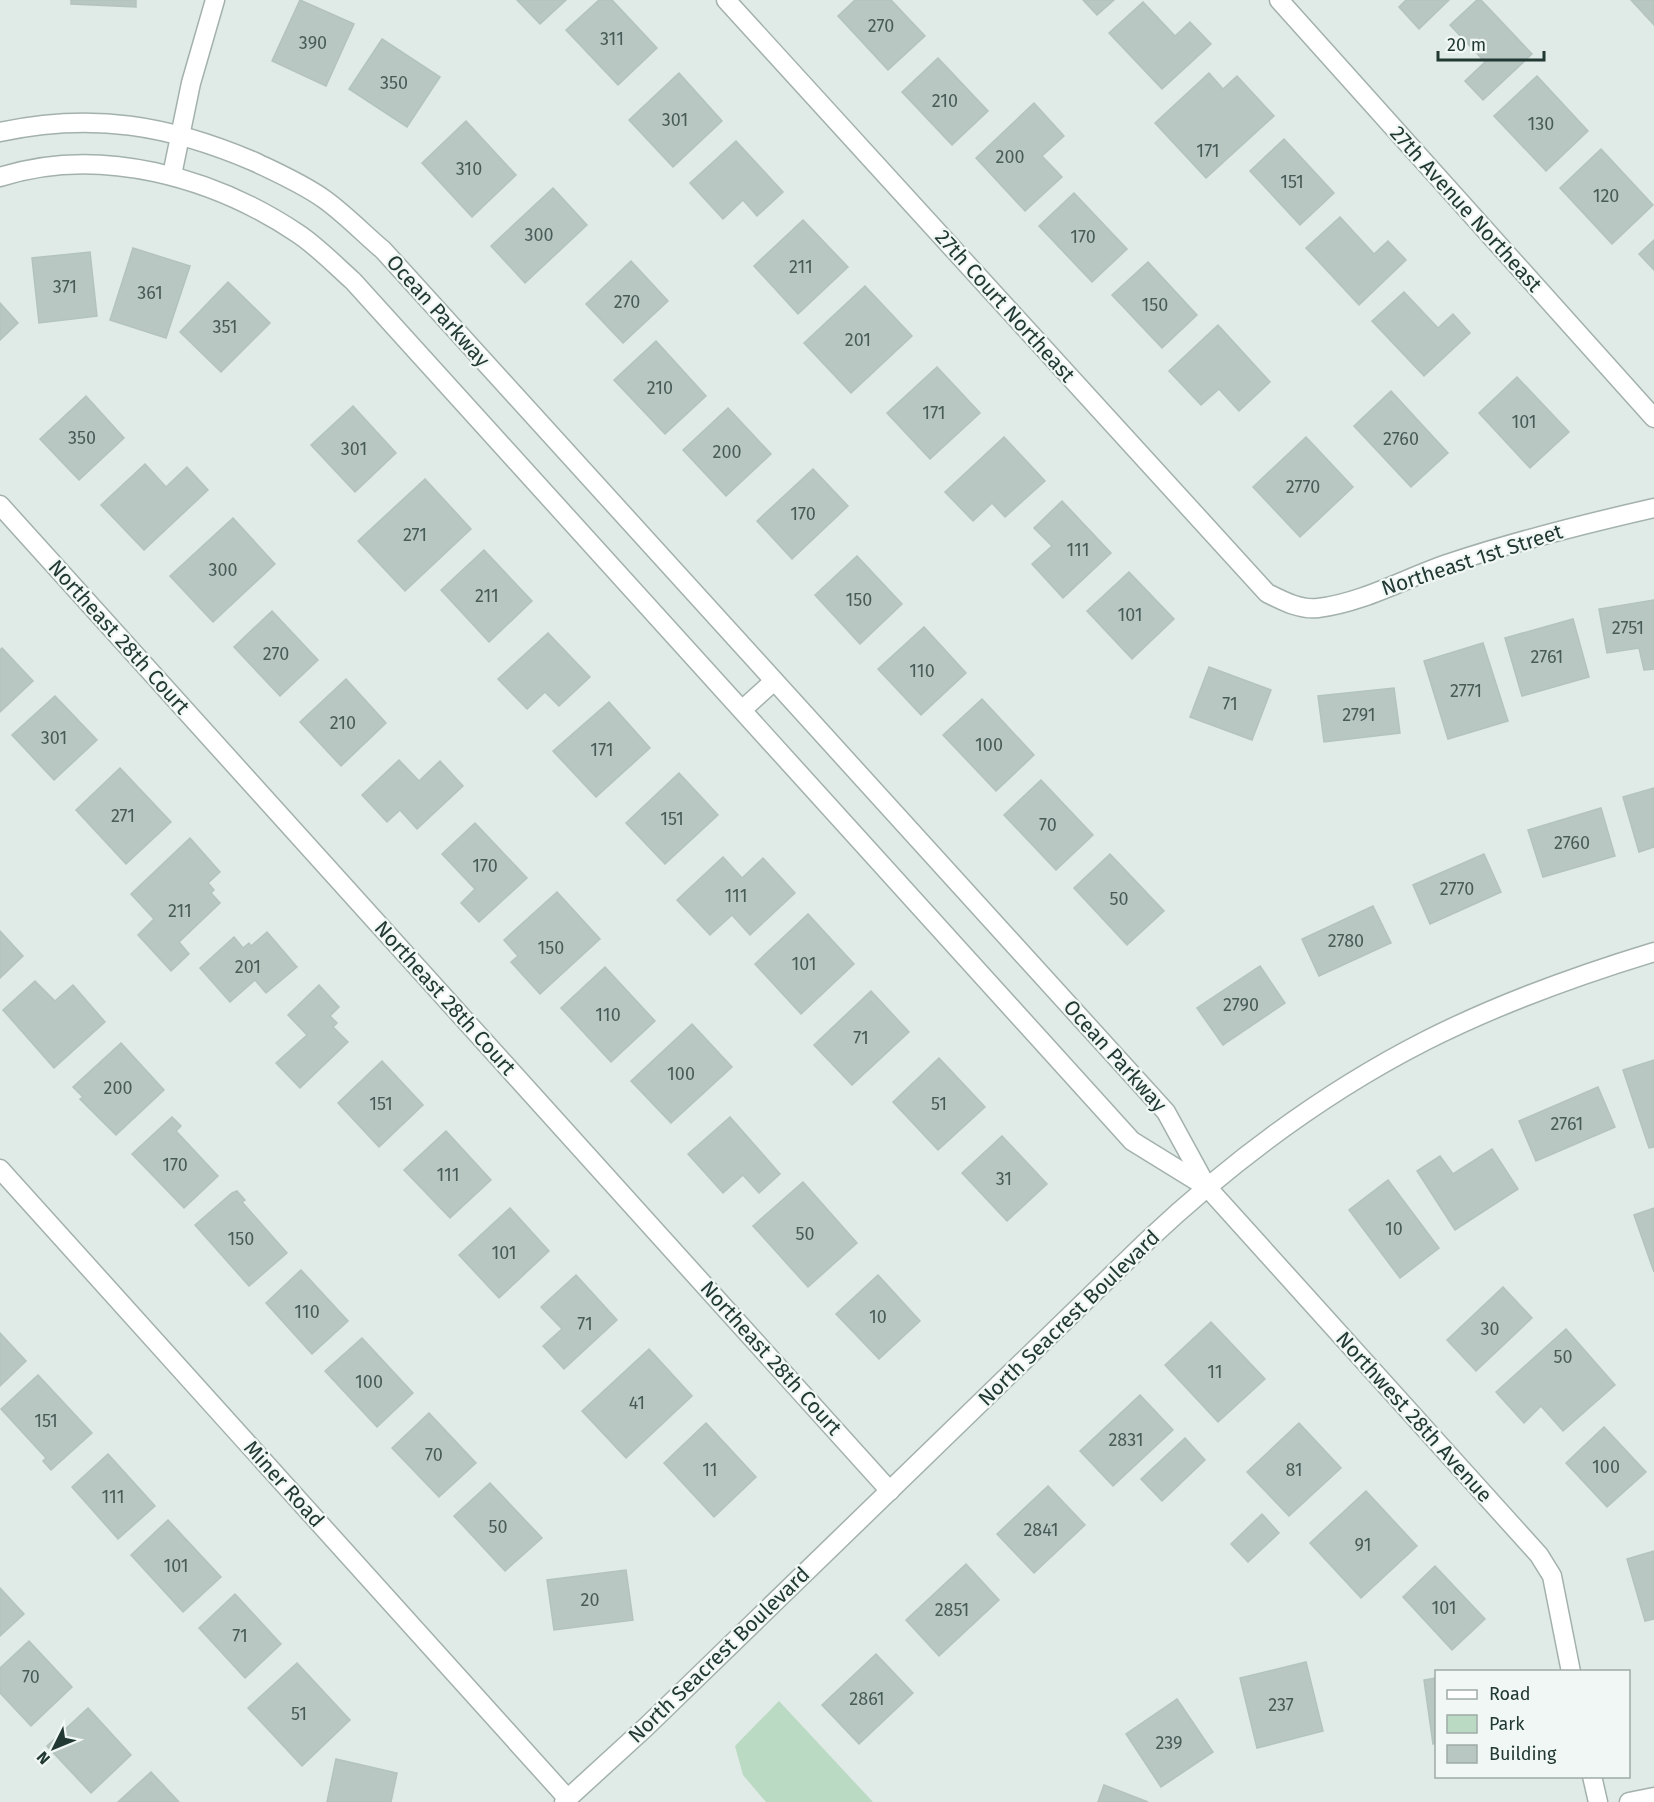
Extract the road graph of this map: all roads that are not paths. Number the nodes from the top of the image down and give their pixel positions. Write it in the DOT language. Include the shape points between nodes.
graph roads {
  1 [pos="215,0"];
  2 [pos="726,0"];
  3 [pos="1279,0"];
  4 [pos="0,132"];
  5 [pos="180,134"];
  6 [pos="172,175"];
  7 [pos="0,177"];
  8 [pos="1654,418"];
  9 [pos="0,505"];
  10 [pos="1654,508"];
  11 [pos="1290,605"];
  12 [pos="774,681"];
  13 [pos="742,710"];
  14 [pos="1654,952"];
  15 [pos="0,1169"];
  16 [pos="1207,1187"];
  17 [pos="890,1491"];
  18 [pos="1571,1670"];
  19 [pos="1592,1778"];
  20 [pos="1654,1797"];
  21 [pos="566,1801"];
  22 [pos="1598,1802"];
  23 [pos="1629,1802"];
  1 -- 5 [label="street"];
  2 -- 11 [label="street, 27th Court Northeast" via="1267,593"];
  3 -- 8 [label="street, 27th Avenue Northeast"];
  4 -- 5 [label="street, Ocean Parkway" via="66,122 120,123"];
  5 -- 6 [label="street"];
  5 -- 12 [label="street, Ocean Parkway" via="275,171 324,199 383,250"];
  6 -- 7 [label="street, Ocean Parkway" via="116,166 68,164"];
  6 -- 13 [label="street, Ocean Parkway" via="257,209 299,234 353,281"];
  9 -- 17 [label="street, Northeast 28th Court"];
  10 -- 11 [label="street, Northeast 1st Street" via="1558,530 1447,564 1341,604 1316,609"];
  12 -- 13 [label="street"];
  12 -- 16 [label="street, Ocean Parkway" via="1166,1112"];
  13 -- 16 [label="street, Ocean Parkway" via="1132,1141"];
  14 -- 16 [label="street, North Seacrest Boulevard" via="1513,1000 1424,1042 1337,1092"];
  15 -- 21 [label="street, Miner Road"];
  16 -- 17 [label="street, North Seacrest Boulevard"];
  16 -- 18 [label="street, Northwest 28th Avenue" via="1539,1555 1552,1576"];
  17 -- 21 [label="street, North Seacrest Boulevard"];
  19 -- 22 [label="street"];
  20 -- 23 [label="street"];
}
